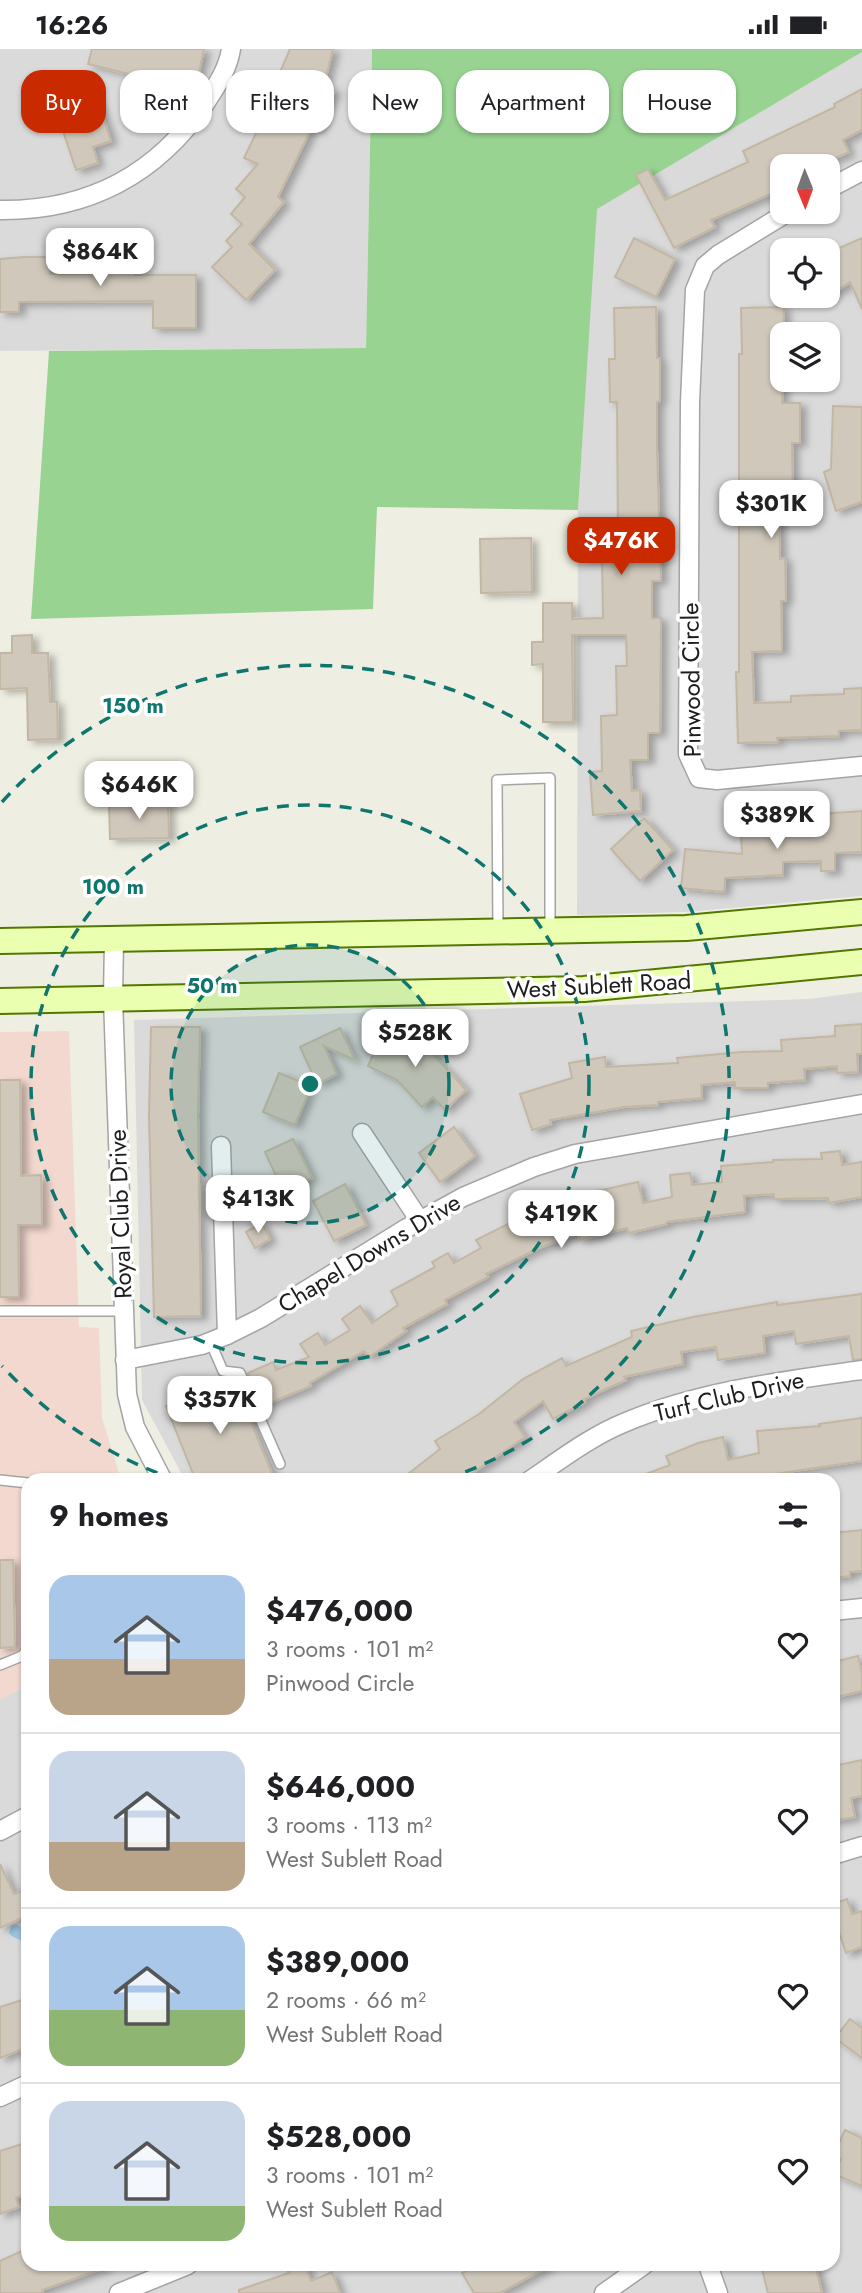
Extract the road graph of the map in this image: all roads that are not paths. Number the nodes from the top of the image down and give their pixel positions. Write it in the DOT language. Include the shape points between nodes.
graph roads {
  1 [pos="231,49"];
  2 [pos="862,171"];
  3 [pos="840,183"];
  4 [pos="0,210"];
  5 [pos="770,223"];
  6 [pos="862,766"];
  7 [pos="862,912"];
  8 [pos="551,930"];
  9 [pos="498,931"];
  10 [pos="114,939"];
  11 [pos="0,941"];
  12 [pos="862,962"];
  13 [pos="113,999"];
  14 [pos="0,1001"];
  15 [pos="862,1104"];
  16 [pos="362,1133"];
  17 [pos="221,1146"];
  18 [pos="420,1221"];
  19 [pos="0,1311"];
  20 [pos="123,1311"];
  21 [pos="218,1338"];
  22 [pos="125,1360"];
  23 [pos="862,1370"];
  24 [pos="280,1464"];
  25 [pos="159,1473"];
  26 [pos="541,1473"];
  27 [pos="0,1480"];
  28 [pos="21,1482"];
  29 [pos="862,1608"];
  30 [pos="840,1610"];
  31 [pos="21,1656"];
  32 [pos="0,1665"];
  33 [pos="21,1820"];
  34 [pos="0,1831"];
  35 [pos="862,1846"];
  36 [pos="840,1853"];
  37 [pos="21,2088"];
  38 [pos="0,2098"];
  39 [pos="173,2271"];
  40 [pos="635,2271"];
  41 [pos="710,2271"];
  42 [pos="119,2293"];
  43 [pos="604,2293"];
  44 [pos="718,2293"];
  1 -- 4 [label="street" via="221,78 197,115 140,172 75,201"];
  2 -- 3 [label="street"];
  5 -- 6 [label="street, Pinwood Circle" via="705,266 695,290 688,754 699,778 717,780"];
  7 -- 8 [label="main road" via="686,928"];
  8 -- 9 [label="main road"];
  8 -- 9 [label="lane" via="550,778 497,779"];
  9 -- 10 [label="main road"];
  10 -- 11 [label="main road"];
  10 -- 13 [label="street, Royal Club Drive"];
  12 -- 13 [label="main road, West Sublett Road" via="584,989"];
  13 -- 14 [label="main road, West Sublett Road"];
  13 -- 20 [label="street, Royal Club Drive"];
  15 -- 18 [label="street, Chapel Downs Drive" via="575,1154 463,1197"];
  16 -- 18 [label="street"];
  17 -- 21 [label="street"];
  18 -- 21 [label="street, Chapel Downs Drive" via="261,1318"];
  19 -- 20 [label="lane"];
  20 -- 22 [label="street, Royal Club Drive"];
  21 -- 22 [label="street, Chapel Downs Drive"];
  21 -- 24 [label="lane" via="223,1371 240,1373"];
  22 -- 25 [label="street, Royal Club Drive" via="135,1427"];
  23 -- 26 [label="street, Turf Club Drive" via="682,1402 624,1423"];
  27 -- 28 [label="lane"];
  29 -- 30 [label="street"];
  31 -- 32 [label="lane"];
  33 -- 34 [label="street"];
  35 -- 36 [label="street"];
  37 -- 38 [label="street"];
  39 -- 42 [label="street"];
  40 -- 43 [label="street"];
  41 -- 44 [label="street"];
}
